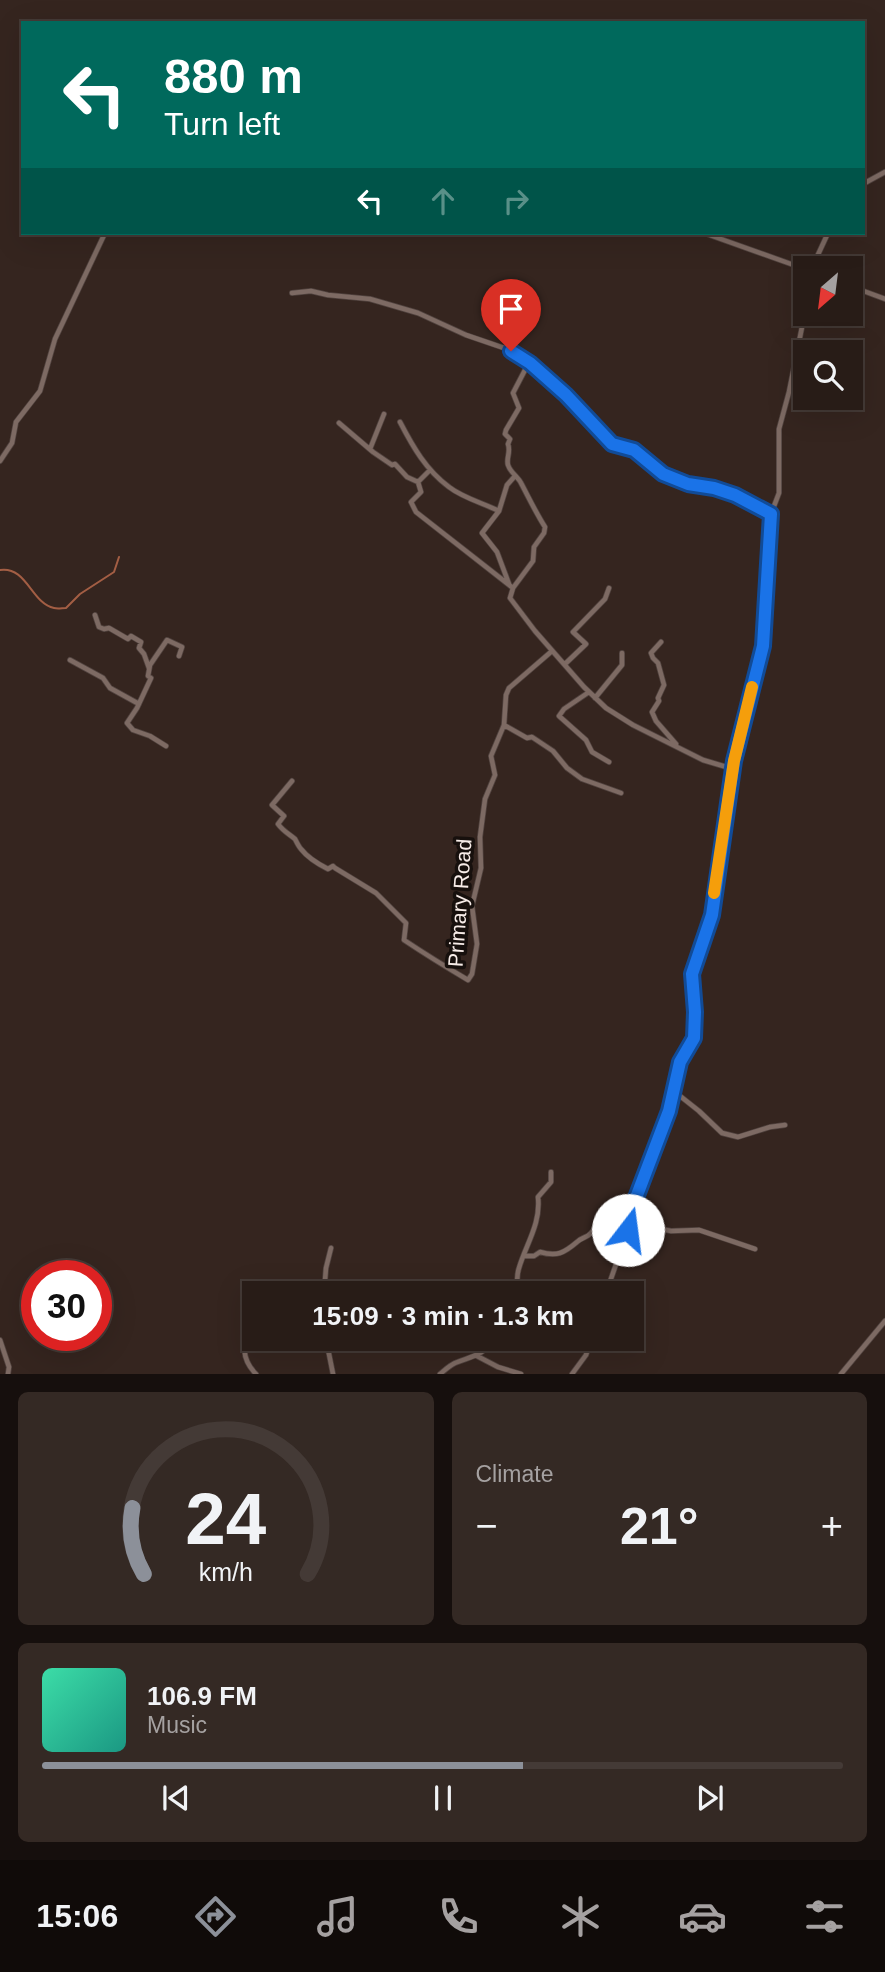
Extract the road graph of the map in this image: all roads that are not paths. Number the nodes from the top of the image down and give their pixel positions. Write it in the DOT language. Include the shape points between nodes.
graph roads {
  1 [pos="885,172"];
  2 [pos="865,183"];
  3 [pos="104,235"];
  4 [pos="710,235"];
  5 [pos="827,235"];
  6 [pos="817,256"];
  7 [pos="793,265"];
  8 [pos="863,291"];
  9 [pos="292,293"];
  10 [pos="885,299"];
  11 [pos="802,326"];
  12 [pos="526,361"];
  13 [pos="384,414"];
  14 [pos="400,422"];
  15 [pos="339,424"];
  16 [pos="370,449"];
  17 [pos="0,461"];
  18 [pos="430,470"];
  19 [pos="515,476"];
  20 [pos="418,482"];
  21 [pos="499,511"];
  22 [pos="771,514"];
  23 [pos="511,586"];
  24 [pos="609,588"];
  25 [pos="95,615"];
  26 [pos="662,642"];
  27 [pos="552,651"];
  28 [pos="622,653"];
  29 [pos="179,656"];
  30 [pos="71,660"];
  31 [pos="565,664"];
  32 [pos="149,669"];
  33 [pos="590,692"];
  34 [pos="595,698"];
  35 [pos="139,704"];
  36 [pos="504,725"];
  37 [pos="166,746"];
  38 [pos="679,747"];
  39 [pos="609,762"];
  40 [pos="733,767"];
  41 [pos="292,781"];
  42 [pos="621,793"];
  43 [pos="674,1092"];
  44 [pos="785,1125"];
  45 [pos="551,1172"];
  46 [pos="628,1222"];
  47 [pos="331,1248"];
  48 [pos="755,1249"];
  49 [pos="524,1256"];
  50 [pos="325,1281"];
  51 [pos="517,1281"];
  52 [pos="610,1281"];
  53 [pos="885,1321"];
  54 [pos="0,1340"];
  55 [pos="244,1351"];
  56 [pos="328,1351"];
  57 [pos="482,1351"];
  58 [pos="587,1351"];
  59 [pos="477,1356"];
  60 [pos="8,1374"];
  61 [pos="256,1374"];
  62 [pos="333,1374"];
  63 [pos="440,1374"];
  64 [pos="522,1374"];
  65 [pos="572,1374"];
  66 [pos="841,1374"];
  1 -- 2 [label="street"];
  3 -- 17 [label="street" via="55,339 40,391 16,422 12,443"];
  4 -- 7 [label="street"];
  5 -- 6 [label="street"];
  8 -- 10 [label="street"];
  9 -- 12 [label="street" via="311,290 370,299 418,313"];
  11 -- 22 [label="street" via="779,429 779,493"];
  12 -- 19 [label="street" via="513,393 519,408 505,434 510,439 508,464"];
  12 -- 22 [label="street" via="612,444 634,450 663,474 735,495"];
  13 -- 16 [label="street"];
  14 -- 18 [label="street"];
  15 -- 16 [label="street"];
  16 -- 20 [label="street"];
  18 -- 20 [label="street"];
  18 -- 21 [label="street" via="450,488"];
  19 -- 21 [label="street"];
  19 -- 23 [label="street" via="544,533 534,547 533,561"];
  20 -- 23 [label="street" via="421,492 411,502 416,512"];
  21 -- 23 [label="street" via="482,533 497,552"];
  22 -- 40 [label="street" via="763,646"];
  23 -- 27 [label="street" via="510,598"];
  24 -- 31 [label="street" via="605,599 573,632 586,644"];
  25 -- 32 [label="street" via="99,627 141,642 139,648"];
  26 -- 38 [label="street" via="651,653 664,685 652,712"];
  27 -- 31 [label="street"];
  27 -- 36 [label="street" via="509,688"];
  28 -- 34 [label="street" via="622,665"];
  29 -- 32 [label="street" via="182,647 167,639"];
  30 -- 35 [label="street"];
  31 -- 33 [label="street"];
  32 -- 35 [label="street" via="151,678"];
  33 -- 34 [label="street"];
  33 -- 39 [label="street" via="559,716 586,740 592,752"];
  34 -- 38 [label="street" via="633,725"];
  35 -- 37 [label="street" via="127,723"];
  36 -- 41 [label="street, Primary Road" via="491,756 495,775 485,799 481,869 472,906 477,944 468,979 404,940 406,923 376,893 333,866 321,866 279,827 284,816 272,805"];
  36 -- 42 [label="street" via="553,751 582,779"];
  38 -- 40 [label="street" via="703,760"];
  40 -- 43 [label="street" via="712,915 692,974 694,1038 680,1062"];
  43 -- 44 [label="street" via="722,1133 738,1137"];
  43 -- 46 [label="street"];
  45 -- 49 [label="street" via="551,1182 538,1197 537,1220"];
  46 -- 48 [label="street" via="671,1231 699,1230"];
  46 -- 49 [label="street" via="611,1211 589,1236 562,1252"];
  46 -- 52 [label="street"];
  47 -- 50 [label="street"];
  49 -- 51 [label="street"];
  53 -- 66 [label="street"];
  54 -- 60 [label="street"];
  55 -- 61 [label="street" via="245,1362"];
  56 -- 62 [label="street"];
  57 -- 59 [label="street"];
  58 -- 65 [label="street"];
  59 -- 63 [label="street"];
  59 -- 64 [label="street"];
}
